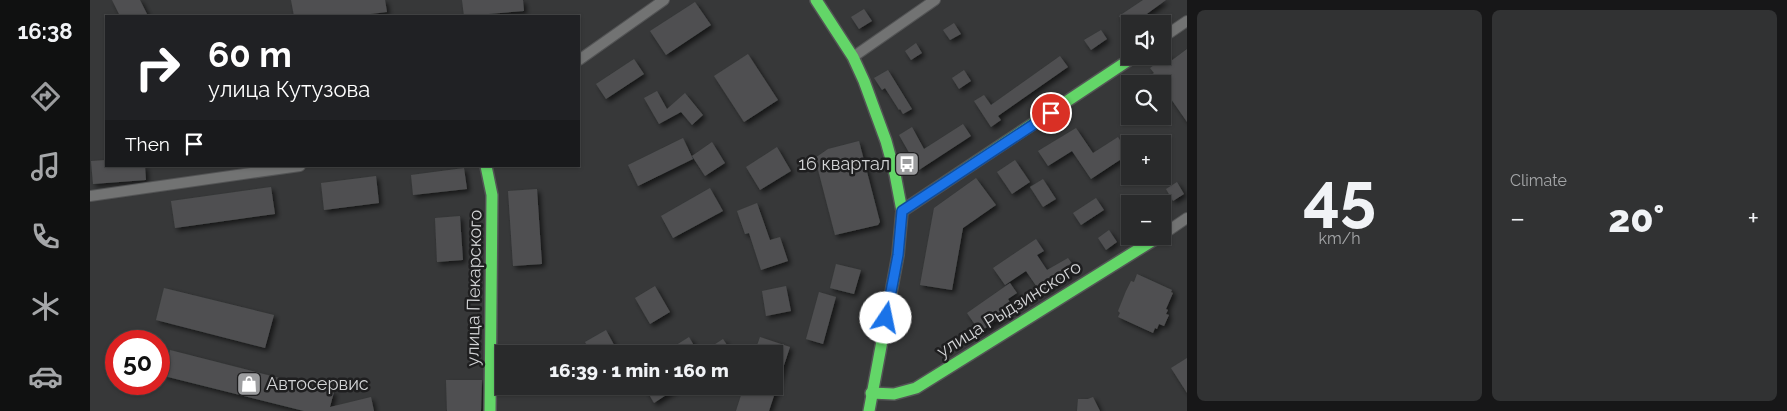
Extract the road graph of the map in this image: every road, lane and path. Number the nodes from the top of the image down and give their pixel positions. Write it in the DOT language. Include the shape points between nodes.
graph roads {
  1 [pos="664,0"];
  2 [pos="816,0"];
  3 [pos="935,0"];
  4 [pos="1187,22"];
  5 [pos="1171,32"];
  6 [pos="854,57"];
  7 [pos="580,59"];
  8 [pos="1121,65"];
  9 [pos="293,167"];
  10 [pos="486,167"];
  11 [pos="90,196"];
  12 [pos="902,211"];
  13 [pos="1187,218"];
  14 [pos="1171,228"];
  15 [pos="1145,245"];
  16 [pos="871,393"];
  17 [pos="490,411"];
  18 [pos="869,411"];
  1 -- 7 [label="street"];
  2 -- 6 [label="street"];
  3 -- 6 [label="street"];
  4 -- 5 [label="street"];
  6 -- 12 [label="street" via="886,141"];
  8 -- 12 [label="street"];
  9 -- 11 [label="street"];
  10 -- 17 [label="street, улица Пекарского" via="492,195"];
  12 -- 16 [label="street" via="898,255"];
  13 -- 14 [label="street, улица Рыдзинского"];
  15 -- 16 [label="street, улица Рыдзинского" via="916,388 894,394"];
  16 -- 18 [label="street"];
}
